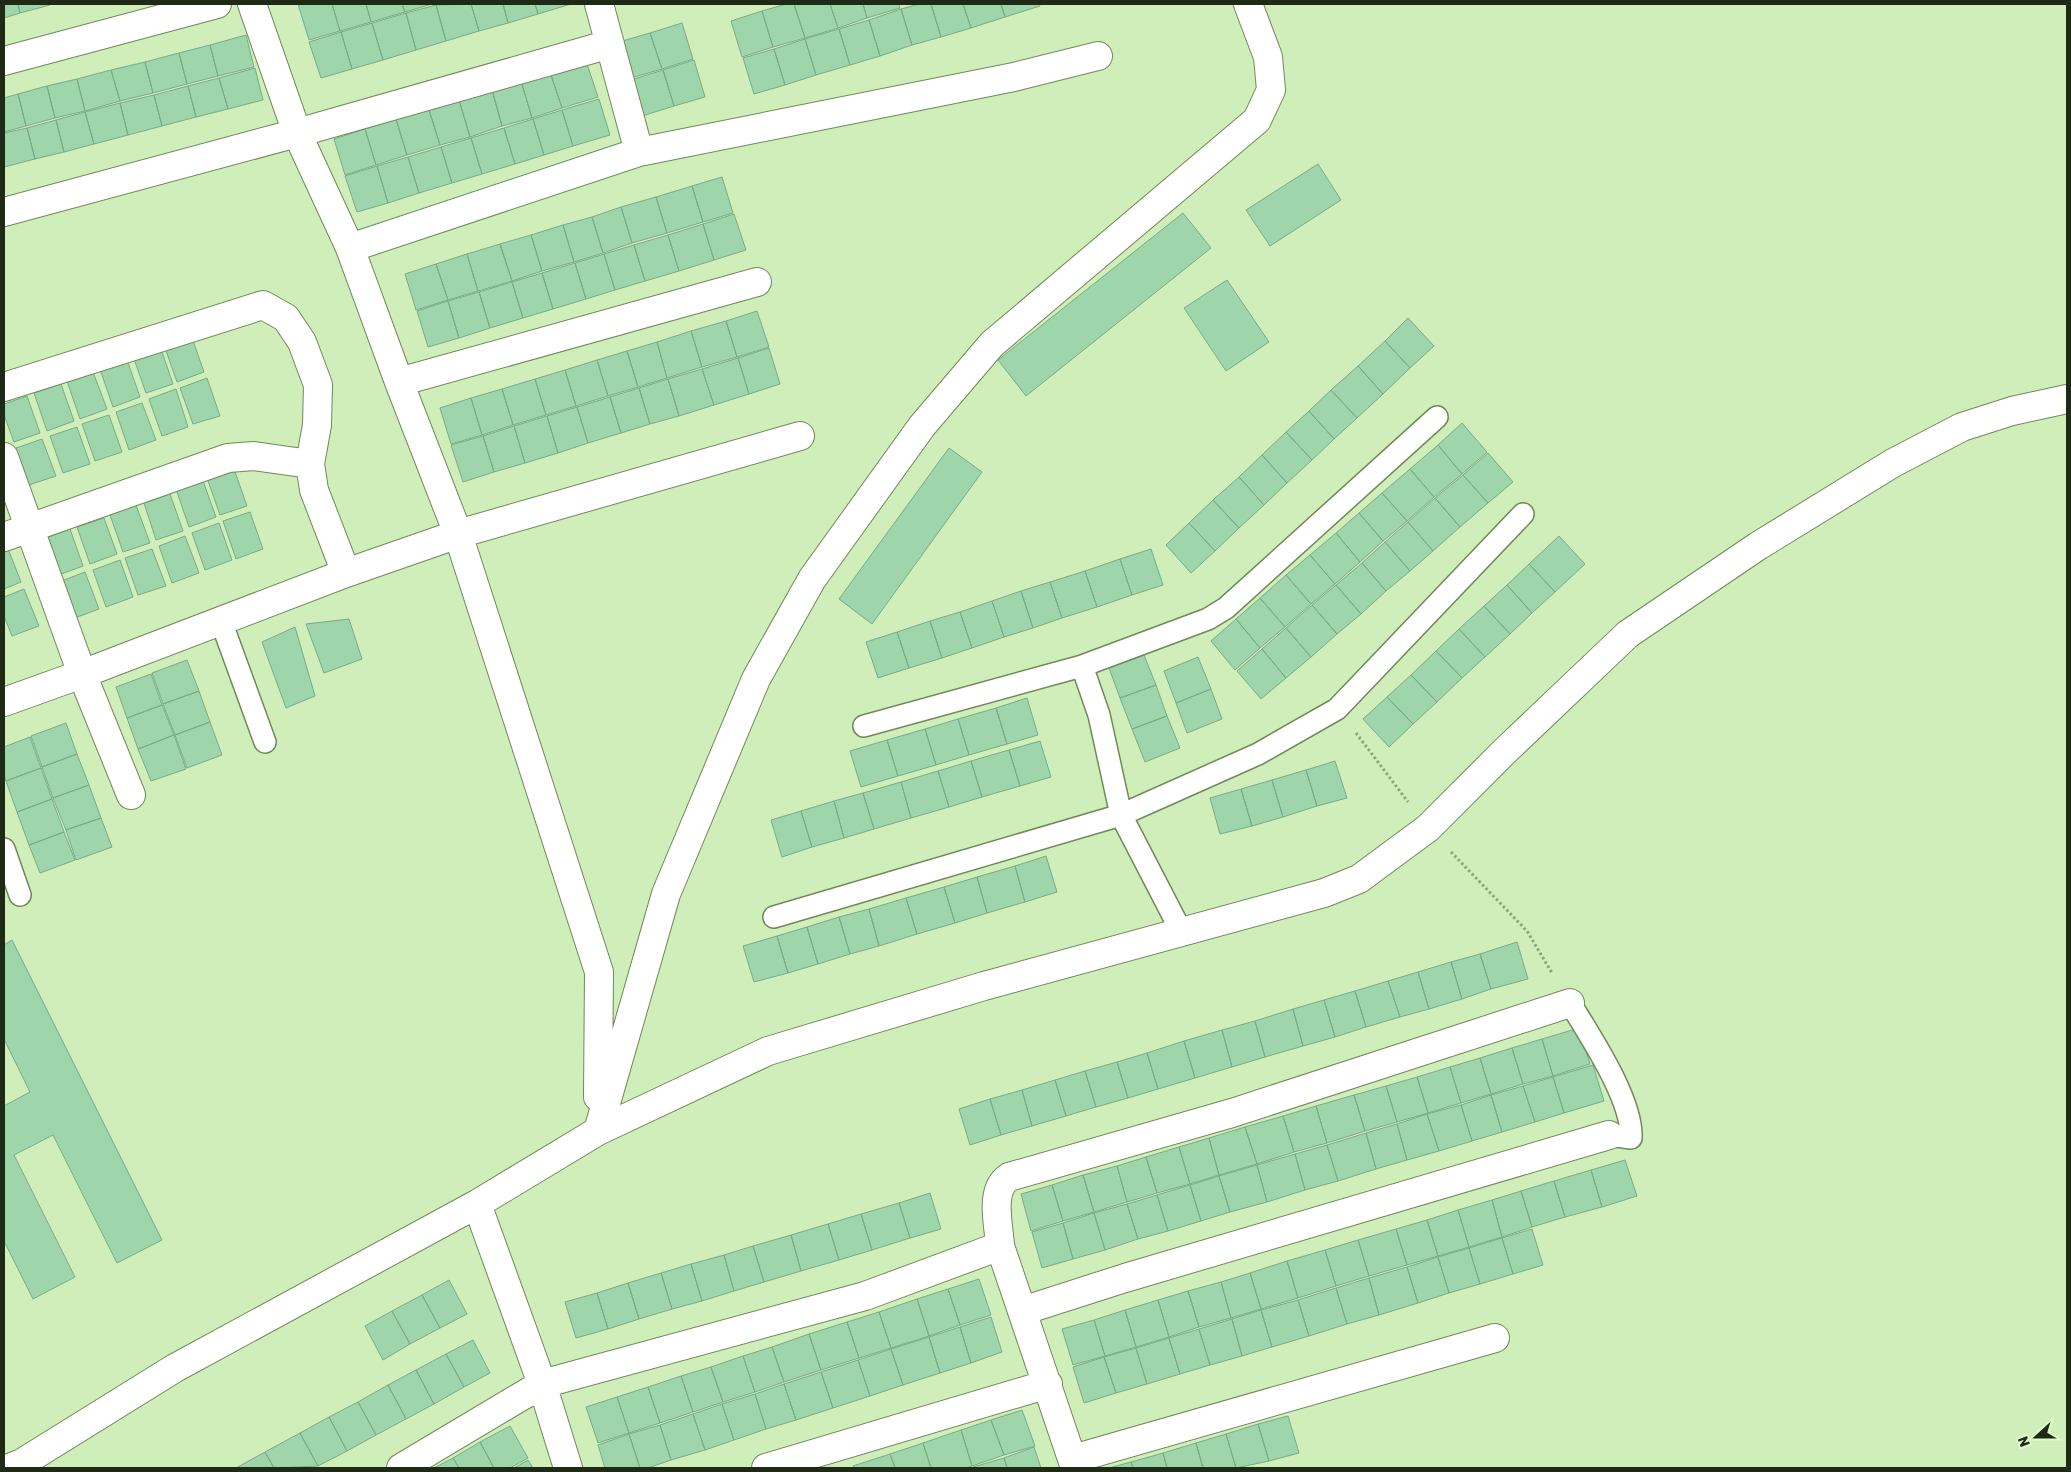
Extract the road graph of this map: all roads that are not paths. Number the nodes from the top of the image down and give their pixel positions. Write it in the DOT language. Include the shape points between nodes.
graph roads {
  1 [pos="217,4"];
  2 [pos="252,4"];
  3 [pos="599,4"];
  4 [pos="1248,4"];
  5 [pos="610,44"];
  6 [pos="1098,56"];
  7 [pos="4,61"];
  8 [pos="297,133"];
  9 [pos="639,152"];
  10 [pos="4,212"];
  11 [pos="350,248"];
  12 [pos="757,282"];
  13 [pos="398,382"];
  14 [pos="4,387"];
  15 [pos="2067,399"];
  16 [pos="1437,417"];
  17 [pos="800,436"];
  18 [pos="4,457"];
  19 [pos="310,464"];
  20 [pos="1523,514"];
  21 [pos="29,527"];
  22 [pos="458,534"];
  23 [pos="4,537"];
  24 [pos="346,573"];
  25 [pos="221,621"];
  26 [pos="1082,666"];
  27 [pos="82,674"];
  28 [pos="4,702"];
  29 [pos="864,726"];
  30 [pos="265,742"];
  31 [pos="131,795"];
  32 [pos="1121,814"];
  33 [pos="4,849"];
  34 [pos="20,895"];
  35 [pos="774,917"];
  36 [pos="1181,931"];
  37 [pos="1570,1003"];
  38 [pos="598,1131"];
  39 [pos="1609,1135"];
  40 [pos="476,1204"];
  41 [pos="1000,1246"];
  42 [pos="1022,1311"];
  43 [pos="1496,1338"];
  44 [pos="542,1384"];
  45 [pos="1048,1384"];
  46 [pos="1074,1464"];
  47 [pos="9,1468"];
  48 [pos="401,1468"];
  49 [pos="568,1468"];
  50 [pos="766,1468"];
  1 -- 7 [label="street"];
  2 -- 8 [label="street"];
  3 -- 5 [label="street"];
  4 -- 38 [label="street" via="1268,57 1271,90 1257,120 992,344 922,426 812,580 756,679 666,894"];
  5 -- 8 [label="street"];
  5 -- 9 [label="street"];
  6 -- 9 [label="street" via="1014,77"];
  8 -- 10 [label="street"];
  8 -- 11 [label="street"];
  9 -- 11 [label="street"];
  11 -- 13 [label="street"];
  12 -- 13 [label="street"];
  13 -- 22 [label="street"];
  14 -- 19 [label="street" via="263,305 286,318 302,342 318,385 317,425"];
  15 -- 36 [label="street" via="2012,411 1962,427 1894,463 1750,552 1628,634 1504,750 1428,828 1360,879 1324,893"];
  16 -- 26 [label="lane" via="1226,608 1178,632"];
  17 -- 22 [label="street"];
  18 -- 21 [label="street"];
  19 -- 21 [label="street" via="254,456 228,458"];
  19 -- 24 [label="street" via="314,490"];
  20 -- 32 [label="lane" via="1337,708 1258,754"];
  21 -- 23 [label="street"];
  21 -- 27 [label="street"];
  22 -- 24 [label="street"];
  22 -- 38 [label="street" via="599,972"];
  24 -- 25 [label="street"];
  25 -- 27 [label="street"];
  25 -- 30 [label="lane"];
  26 -- 29 [label="lane"];
  26 -- 32 [label="lane" via="1099,715"];
  27 -- 28 [label="street"];
  27 -- 31 [label="street"];
  32 -- 35 [label="lane"];
  32 -- 36 [label="lane"];
  33 -- 34 [label="lane"];
  36 -- 38 [label="street" via="768,1051"];
  37 -- 39 [label="lane" via="1626,1105 1632,1124 1631,1138"];
  37 -- 41 [label="street" via="1232,1113 1009,1177 1000,1183 997,1192"];
  38 -- 40 [label="street"];
  39 -- 42 [label="street"];
  40 -- 44 [label="street"];
  40 -- 47 [label="street" via="175,1368"];
  41 -- 42 [label="street"];
  41 -- 44 [label="street" via="865,1296"];
  42 -- 45 [label="street"];
  43 -- 46 [label="street"];
  44 -- 48 [label="street"];
  44 -- 49 [label="street"];
  45 -- 46 [label="street"];
  45 -- 50 [label="street"];
}
